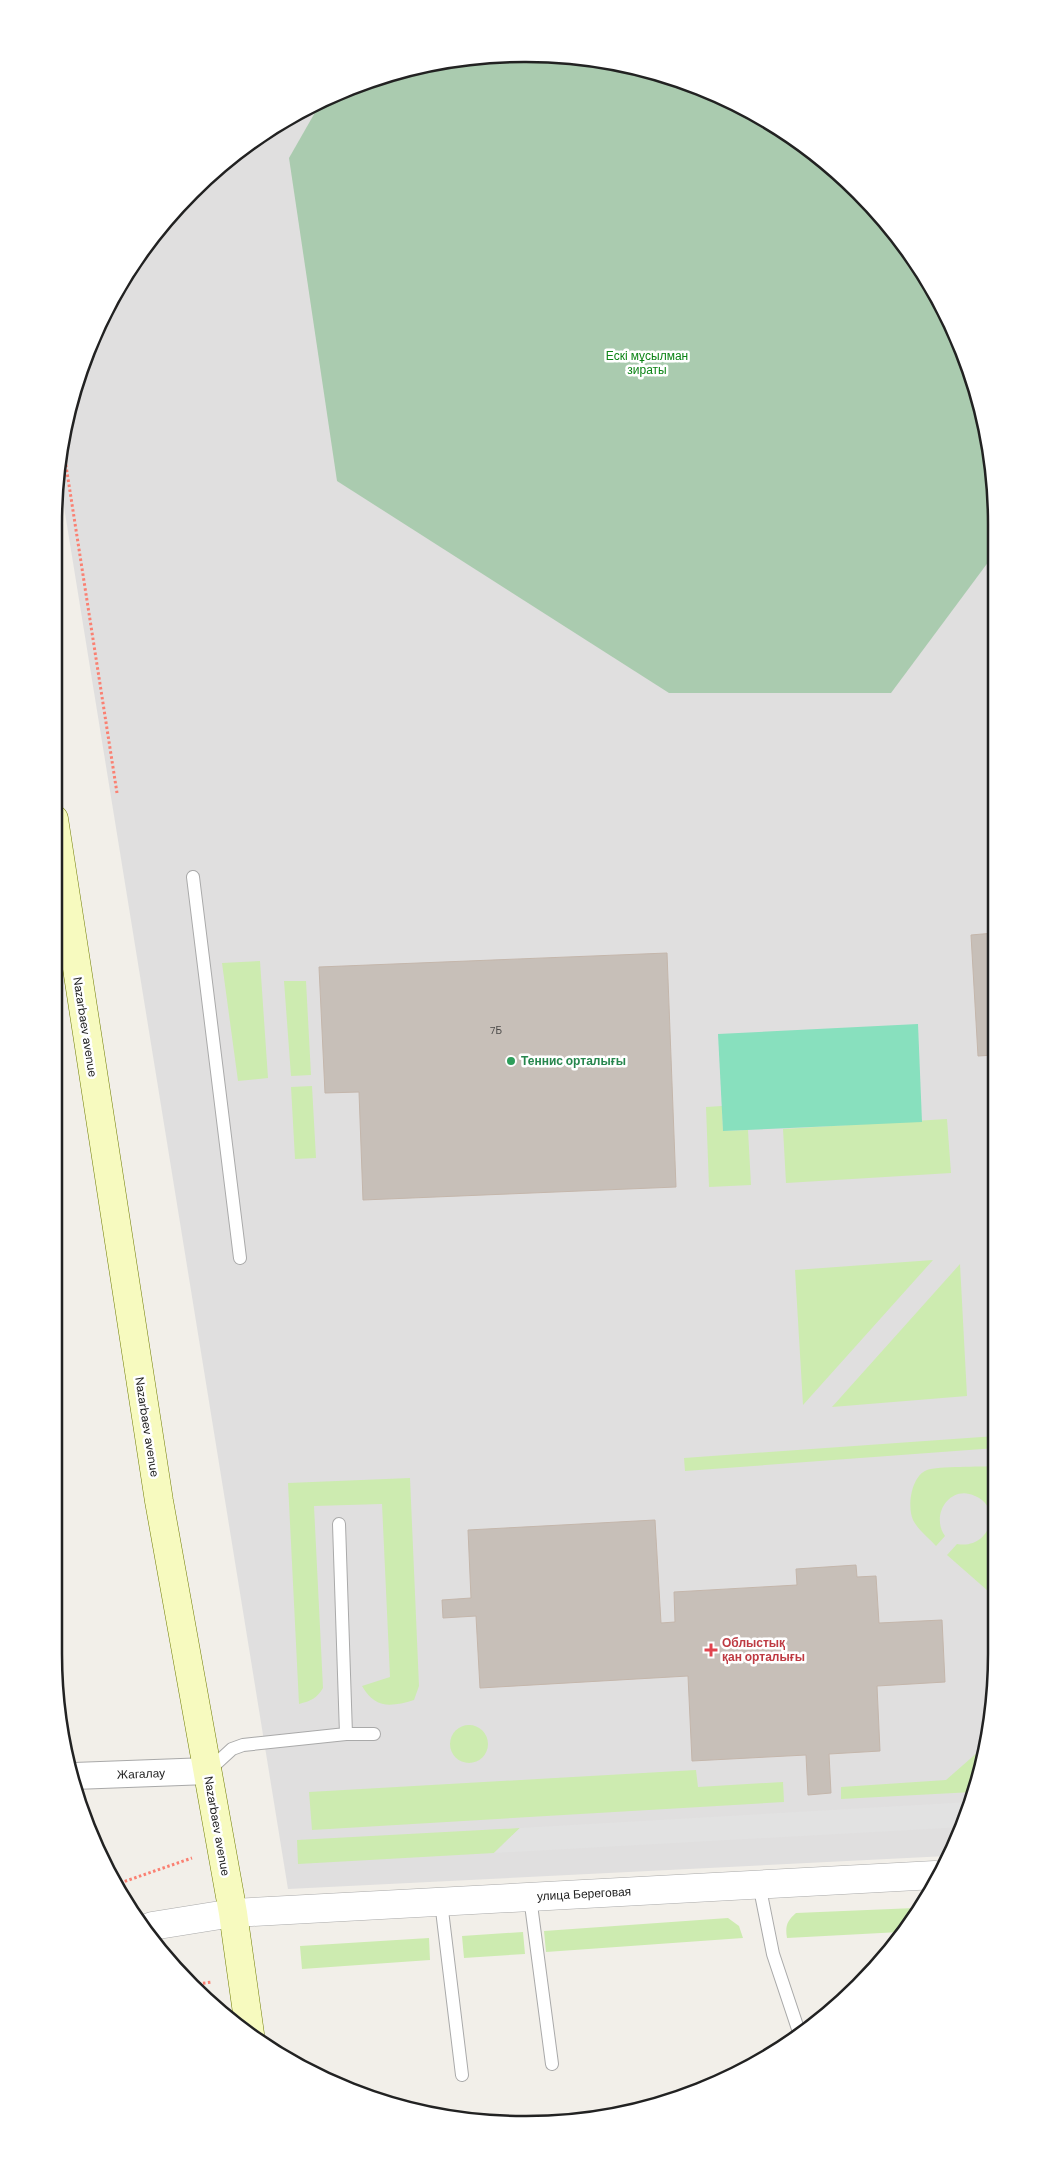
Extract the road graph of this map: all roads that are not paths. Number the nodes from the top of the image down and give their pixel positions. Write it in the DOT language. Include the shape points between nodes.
graph roads {
  1 [pos="193,877"];
  2 [pos="62,910"];
  3 [pos="240,1258"];
  4 [pos="338,1524"];
  5 [pos="346,1734"];
  6 [pos="374,1734"];
  7 [pos="208,1771"];
  8 [pos="79,1776"];
  9 [pos="931,1876"];
  10 [pos="759,1884"];
  11 [pos="530,1897"];
  12 [pos="441,1902"];
  13 [pos="233,1913"];
  14 [pos="151,1926"];
  15 [pos="249,2025"];
  16 [pos="798,2028"];
  17 [pos="552,2064"];
  18 [pos="462,2075"];
  1 -- 3 [label="lane"];
  2 -- 7 [label="main road, Nazarbaev avenue" via="159,1501"];
  4 -- 5 [label="lane"];
  5 -- 6 [label="lane"];
  5 -- 7 [label="lane" via="242,1745 232,1749"];
  7 -- 8 [label="street, Жагалау"];
  7 -- 13 [label="main road, Nazarbaev avenue"];
  9 -- 10 [label="street, улица Береговая"];
  10 -- 11 [label="street, улица Береговая"];
  10 -- 16 [label="lane" via="773,1954"];
  11 -- 12 [label="street, улица Береговая"];
  11 -- 17 [label="lane"];
  12 -- 13 [label="street, улица Береговая"];
  12 -- 18 [label="lane"];
  13 -- 14 [label="street, улица Береговая"];
  13 -- 15 [label="main road, Nazarbaev avenue"];
}
